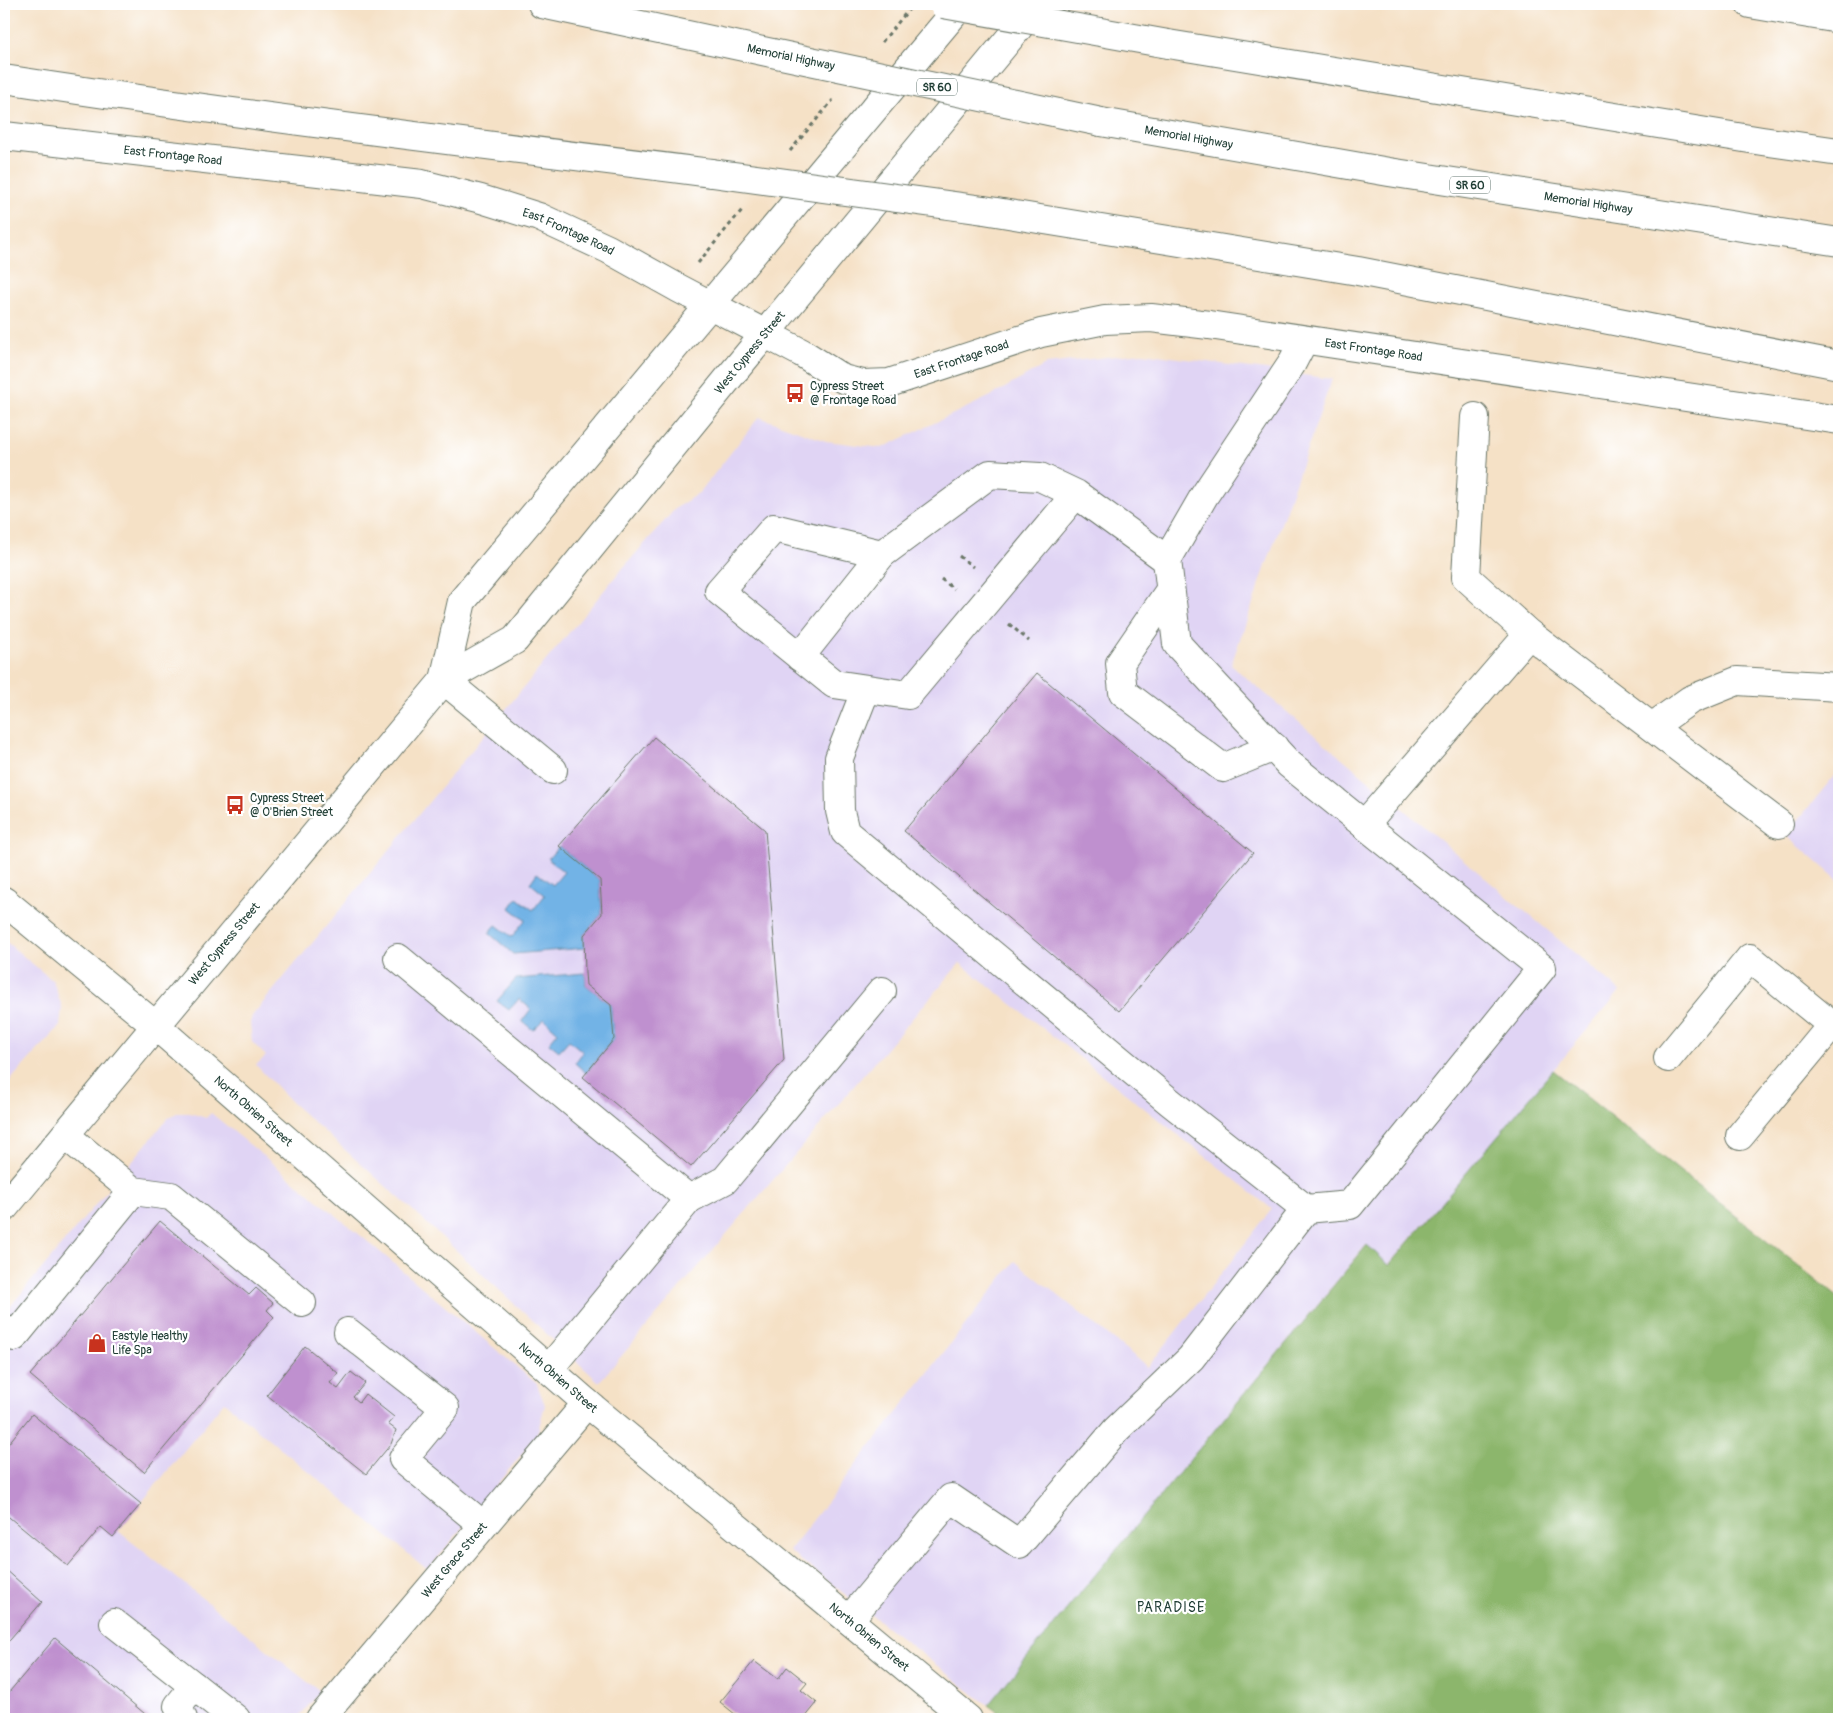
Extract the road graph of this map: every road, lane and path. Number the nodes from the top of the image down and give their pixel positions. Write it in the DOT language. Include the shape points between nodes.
graph roads {
  1 [pos="542,4"];
  2 [pos="913,4"];
  3 [pos="943,4"];
  4 [pos="962,4"];
  5 [pos="1038,4"];
  6 [pos="1750,4"];
  7 [pos="1839,19"];
  8 [pos="876,49"];
  9 [pos="4,79"];
  10 [pos="838,94"];
  11 [pos="4,136"];
  12 [pos="1839,152"];
  13 [pos="788,154"];
  14 [pos="744,207"];
  15 [pos="1839,242"];
  16 [pos="712,246"];
  17 [pos="710,305"];
  18 [pos="766,334"];
  19 [pos="1304,340"];
  20 [pos="1839,366"];
  21 [pos="1475,416"];
  22 [pos="1839,420"];
  23 [pos="1076,494"];
  24 [pos="882,554"];
  25 [pos="1167,560"];
  26 [pos="1170,590"];
  27 [pos="1004,619"];
  28 [pos="1529,634"];
  29 [pos="1029,641"];
  30 [pos="800,657"];
  31 [pos="444,680"];
  32 [pos="1839,687"];
  33 [pos="866,689"];
  34 [pos="1652,727"];
  35 [pos="1274,747"];
  36 [pos="553,770"];
  37 [pos="1365,824"];
  38 [pos="1779,824"];
  39 [pos="4,901"];
  40 [pos="398,958"];
  41 [pos="882,991"];
  42 [pos="156,1026"];
  43 [pos="1836,1028"];
  44 [pos="1668,1058"];
  45 [pos="65,1135"];
  46 [pos="1740,1136"];
  47 [pos="133,1191"];
  48 [pos="689,1199"];
  49 [pos="4,1208"];
  50 [pos="1306,1209"];
  51 [pos="302,1303"];
  52 [pos="4,1329"];
  53 [pos="348,1332"];
  54 [pos="549,1369"];
  55 [pos="587,1403"];
  56 [pos="483,1526"];
  57 [pos="849,1620"];
  58 [pos="114,1623"];
  59 [pos="194,1686"];
  60 [pos="183,1719"];
  61 [pos="236,1719"];
  62 [pos="320,1719"];
  63 [pos="968,1719"];
  1 -- 15 [label="main road, Memorial Highway / SR 60, bridge" via="1102,122 1389,172"];
  2 -- 8 [label="path"];
  3 -- 12 [label="main road, bridge" via="1168,44"];
  4 -- 17 [label="main road, West Cypress Street"];
  5 -- 18 [label="main road, West Cypress Street"];
  6 -- 7 [label="main road"];
  9 -- 20 [label="main road, bridge" via="407,136 984,210 1358,271"];
  10 -- 13 [label="path"];
  11 -- 17 [label="main road, East Frontage Road" via="422,184 539,217 608,249"];
  14 -- 16 [label="path"];
  17 -- 18 [label="main road, East Frontage Road"];
  17 -- 31 [label="main road, West Cypress Street" via="462,601"];
  18 -- 19 [label="main road, East Frontage Road" via="843,379 863,384 889,383 1041,333 1105,320 1151,318"];
  18 -- 31 [label="main road, West Cypress Street" via="515,640"];
  19 -- 22 [label="main road, East Frontage Road"];
  19 -- 25 [label="main road"];
  21 -- 28 [label="main road" via="1466,577"];
  23 -- 24 [label="main road" via="1040,477 990,474"];
  23 -- 25 [label="main road"];
  23 -- 33 [label="main road" via="908,695"];
  24 -- 30 [label="main road"];
  24 -- 30 [label="main road" via="774,528 718,592"];
  25 -- 26 [label="main road"];
  26 -- 35 [label="main road" via="1177,644"];
  26 -- 35 [label="main road" via="1120,663 1123,692 1223,768"];
  27 -- 29 [label="path"];
  28 -- 34 [label="main road"];
  28 -- 37 [label="main road"];
  30 -- 33 [label="main road" via="834,684"];
  31 -- 36 [label="main road"];
  31 -- 42 [label="main road, West Cypress Street"];
  32 -- 34 [label="main road" via="1737,681 1690,700"];
  33 -- 50 [label="main road" via="839,758 840,811 845,832 1170,1102"];
  34 -- 38 [label="main road"];
  35 -- 37 [label="main road" via="1289,764"];
  37 -- 50 [label="main road" via="1542,968 1350,1205"];
  39 -- 42 [label="main road, North Obrien Street"];
  40 -- 48 [label="main road"];
  41 -- 48 [label="main road" via="725,1180"];
  42 -- 45 [label="main road, West Cypress Street"];
  42 -- 54 [label="main road, North Obrien Street"];
  43 -- 44 [label="main road" via="1750,958"];
  43 -- 46 [label="main road"];
  45 -- 47 [label="main road"];
  45 -- 49 [label="main road, West Cypress Street"];
  47 -- 51 [label="main road" via="171,1196"];
  47 -- 52 [label="main road" via="14,1337"];
  48 -- 54 [label="main road"];
  50 -- 57 [label="main road" via="1191,1358 1116,1430 1018,1544 951,1498"];
  53 -- 56 [label="main road" via="445,1408 403,1459"];
  54 -- 55 [label="main road, North Obrien Street"];
  55 -- 56 [label="main road, West Grace Street"];
  55 -- 57 [label="main road, North Obrien Street"];
  56 -- 62 [label="main road, West Grace Street"];
  57 -- 63 [label="main road, North Obrien Street"];
  58 -- 59 [label="main road"];
  59 -- 60 [label="main road" via="178,1706"];
  59 -- 61 [label="main road"];
}
